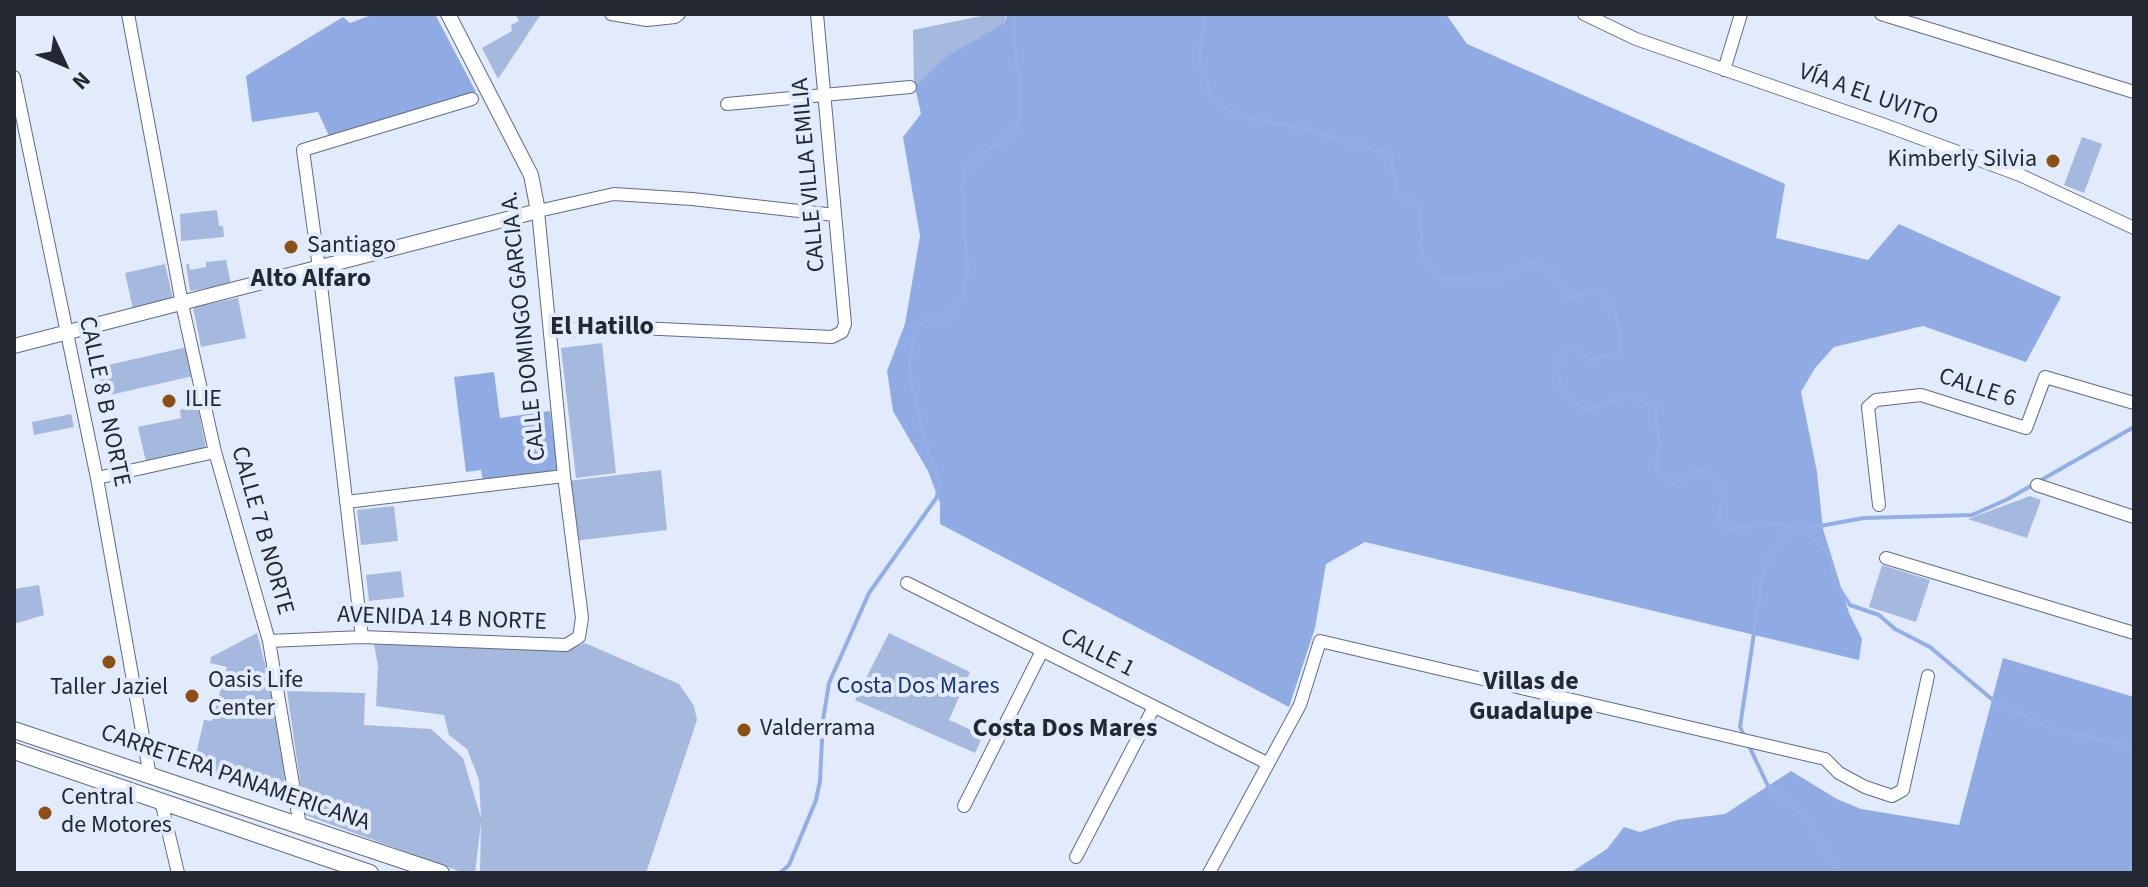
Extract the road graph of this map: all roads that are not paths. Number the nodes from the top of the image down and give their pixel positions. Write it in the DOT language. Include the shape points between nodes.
graph roads {
  1 [pos="128,14"];
  2 [pos="448,14"];
  3 [pos="611,14"];
  4 [pos="679,14"];
  5 [pos="817,14"];
  6 [pos="1584,14"];
  7 [pos="1741,14"];
  8 [pos="1881,14"];
  9 [pos="1724,70"];
  10 [pos="14,77"];
  11 [pos="910,87"];
  12 [pos="2134,92"];
  13 [pos="826,96"];
  14 [pos="472,99"];
  15 [pos="727,104"];
  16 [pos="538,211"];
  17 [pos="835,215"];
  18 [pos="2134,228"];
  19 [pos="319,268"];
  20 [pos="182,304"];
  21 [pos="550,330"];
  22 [pos="66,333"];
  23 [pos="14,346"];
  24 [pos="2134,403"];
  25 [pos="215,452"];
  26 [pos="564,476"];
  27 [pos="97,478"];
  28 [pos="2037,485"];
  29 [pos="346,502"];
  30 [pos="1879,505"];
  31 [pos="2134,517"];
  32 [pos="1886,558"];
  33 [pos="907,583"];
  34 [pos="2134,633"];
  35 [pos="362,637"];
  36 [pos="269,641"];
  37 [pos="566,645"];
  38 [pos="1042,651"];
  39 [pos="1928,676"];
  40 [pos="1154,707"];
  41 [pos="14,730"];
  42 [pos="143,738"];
  43 [pos="14,741"];
  44 [pos="14,751"];
  45 [pos="1267,763"];
  46 [pos="121,766"];
  47 [pos="150,776"];
  48 [pos="161,801"];
  49 [pos="964,806"];
  50 [pos="300,826"];
  51 [pos="276,841"];
  52 [pos="1076,857"];
  53 [pos="178,873"];
  54 [pos="370,873"];
  55 [pos="441,873"];
  56 [pos="1209,873"];
  1 -- 20 [label="street, CALLE 7 B NORTE"];
  2 -- 16 [label="main road, CALLE DOMINGO GARCIA A." via="531,175"];
  3 -- 4 [label="street" via="647,20"];
  5 -- 13 [label="street, CALLE VILLA EMILIA"];
  6 -- 9 [label="street, VÍA A EL UVITO"];
  7 -- 9 [label="street"];
  8 -- 12 [label="street"];
  9 -- 18 [label="street, VÍA A EL UVITO" via="1979,159"];
  10 -- 22 [label="street, CALLE 8 B NORTE"];
  11 -- 13 [label="street"];
  13 -- 15 [label="street"];
  13 -- 17 [label="street, CALLE VILLA EMILIA"];
  14 -- 19 [label="street" via="303,150"];
  16 -- 17 [label="street" via="614,194"];
  16 -- 19 [label="main road"];
  16 -- 21 [label="street, CALLE DOMINGO GARCIA A."];
  17 -- 21 [label="street, CALLE VILLA EMILIA" via="845,324 832,337 654,328"];
  19 -- 20 [label="main road"];
  19 -- 29 [label="street"];
  20 -- 22 [label="main road"];
  20 -- 25 [label="street, CALLE 7 B NORTE"];
  21 -- 26 [label="street, CALLE DOMINGO GARCIA A."];
  22 -- 23 [label="main road"];
  22 -- 27 [label="street, CALLE 8 B NORTE"];
  24 -- 30 [label="street, CALLE 6" via="2045,377 2026,428 1921,395 1876,400 1868,407"];
  25 -- 27 [label="street"];
  25 -- 36 [label="street, CALLE 7 B NORTE"];
  26 -- 29 [label="street"];
  26 -- 37 [label="street, CALLE DOMINGO GARCIA A." via="582,618 579,637"];
  27 -- 42 [label="street, CALLE 8 B NORTE"];
  28 -- 31 [label="street"];
  29 -- 35 [label="street"];
  32 -- 34 [label="street"];
  33 -- 38 [label="street, CALLE 1"];
  35 -- 36 [label="street, AVENIDA 14 B NORTE"];
  35 -- 37 [label="street, AVENIDA 14 B NORTE"];
  36 -- 50 [label="street, CALLE 7 B NORTE"];
  38 -- 40 [label="street, CALLE 1"];
  38 -- 49 [label="street"];
  39 -- 45 [label="street" via="1903,790 1892,796 1839,773 1825,759 1320,641 1300,705"];
  40 -- 45 [label="street, CALLE 1"];
  40 -- 52 [label="street"];
  41 -- 46 [label="highway, CARRETERA PANAMERICANA"];
  42 -- 46 [label="street" via="136,758"];
  42 -- 47 [label="street, CALLE 8 B NORTE"];
  43 -- 46 [label="highway" via="85,764"];
  44 -- 48 [label="highway, CARRETERA PANAMERICANA"];
  45 -- 56 [label="street"];
  46 -- 47 [label="highway, CARRETERA PANAMERICANA"];
  47 -- 50 [label="highway, CARRETERA PANAMERICANA"];
  47 -- 51 [label="highway" via="164,791 248,820"];
  48 -- 51 [label="highway, CARRETERA PANAMERICANA"];
  48 -- 53 [label="street"];
  50 -- 55 [label="highway, CARRETERA PANAMERICANA"];
  51 -- 54 [label="highway, CARRETERA PANAMERICANA"];
}
